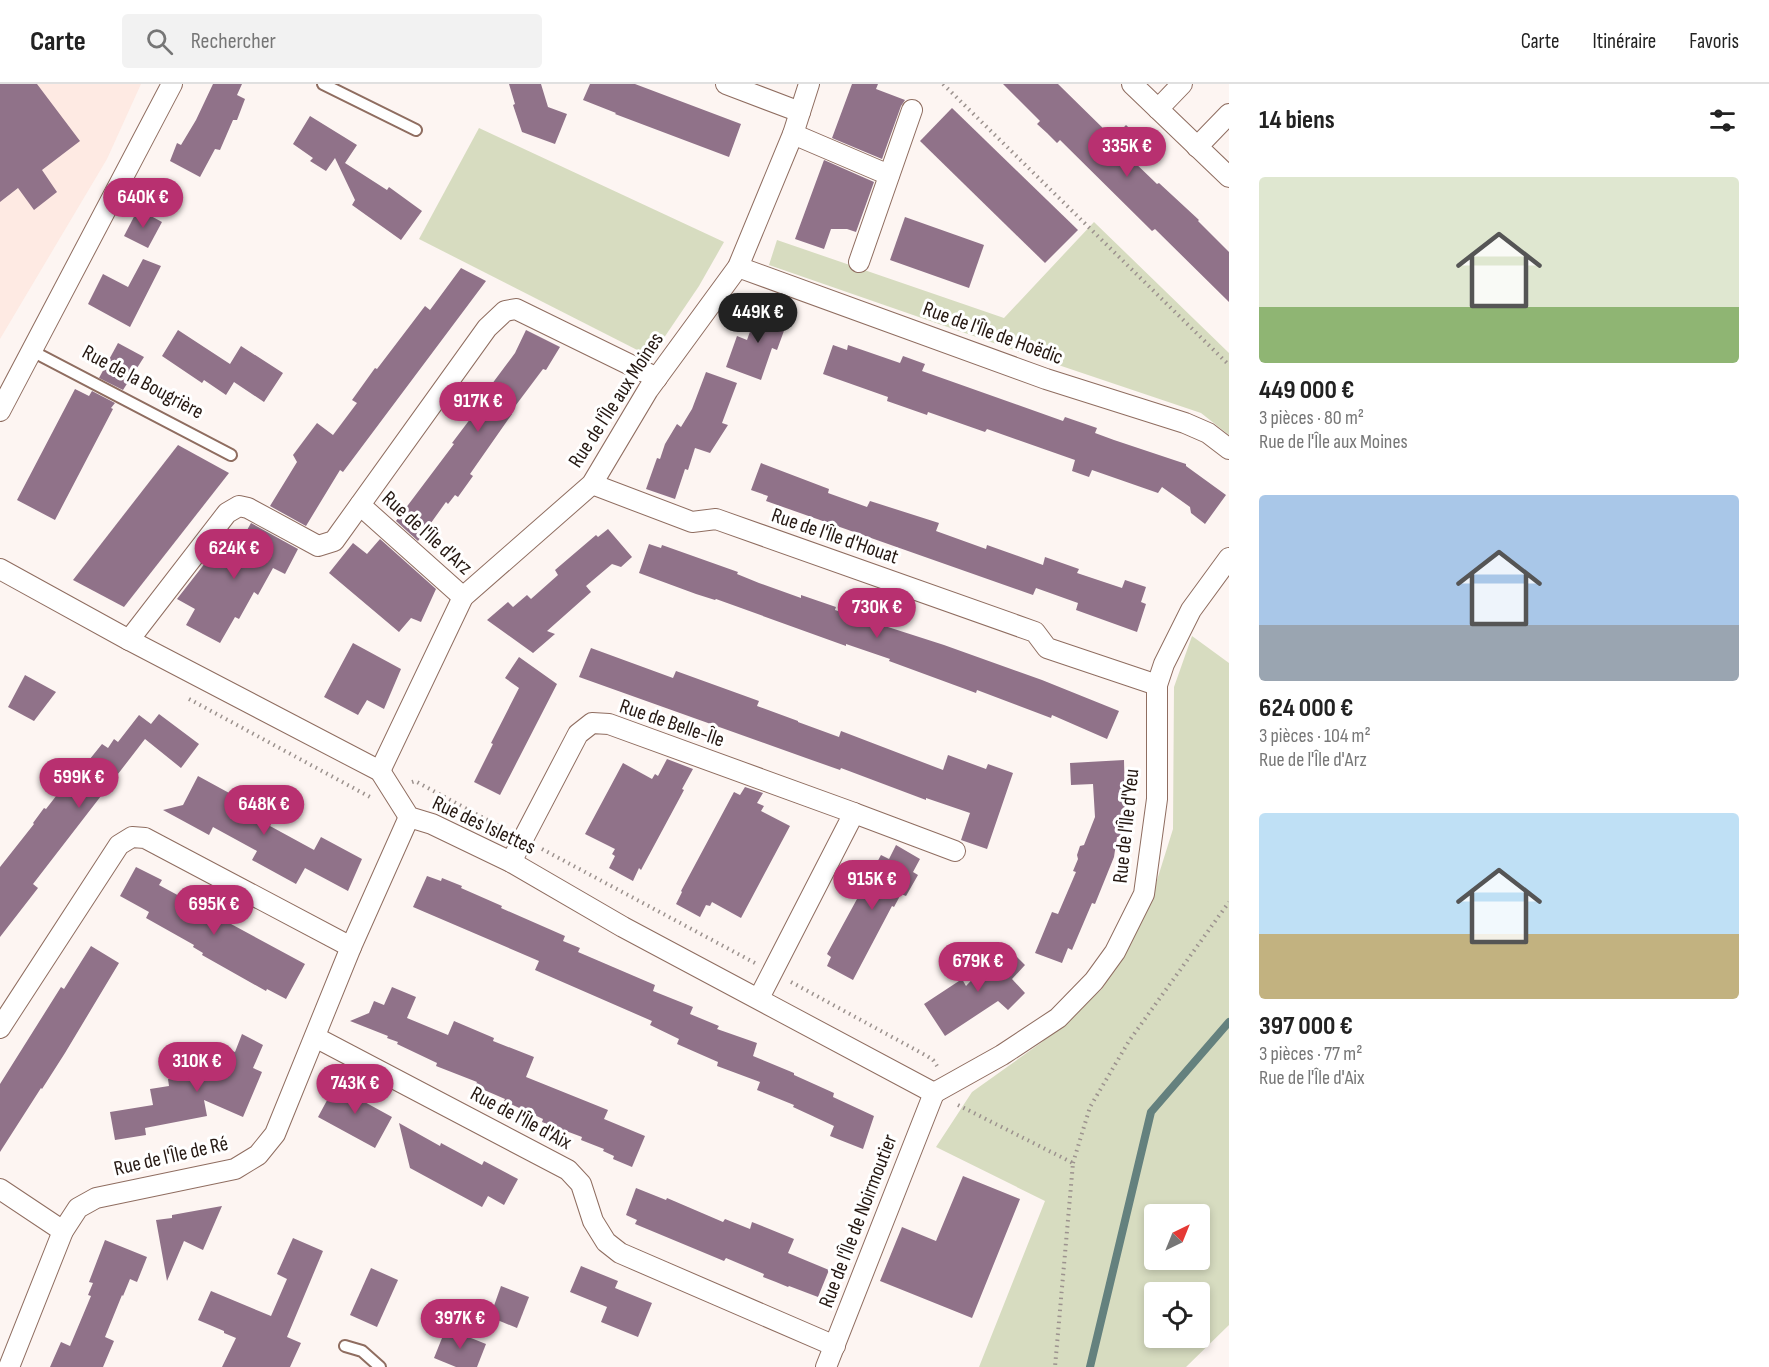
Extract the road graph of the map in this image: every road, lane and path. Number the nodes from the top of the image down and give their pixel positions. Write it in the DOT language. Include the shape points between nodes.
graph roads {
  1 [pos="172,84"];
  2 [pos="323,84"];
  3 [pos="726,84"];
  4 [pos="809,84"];
  5 [pos="943,84"];
  6 [pos="1132,84"];
  7 [pos="1182,84"];
  8 [pos="1158,109"];
  9 [pos="912,110"];
  10 [pos="800,112"];
  11 [pos="1229,114"];
  12 [pos="416,130"];
  13 [pos="793,134"];
  14 [pos="1197,147"];
  15 [pos="889,175"];
  16 [pos="1229,177"];
  17 [pos="859,262"];
  18 [pos="738,267"];
  19 [pos="32,351"];
  20 [pos="1229,365"];
  21 [pos="657,378"];
  22 [pos="0,411"];
  23 [pos="1229,449"];
  24 [pos="231,455"];
  25 [pos="592,484"];
  26 [pos="360,505"];
  27 [pos="1229,558"];
  28 [pos="0,568"];
  29 [pos="463,597"];
  30 [pos="129,640"];
  31 [pos="1157,685"];
  32 [pos="380,771"];
  33 [pos="854,813"];
  34 [pos="409,817"];
  35 [pos="955,851"];
  36 [pos="511,862"];
  37 [pos="1229,902"];
  38 [pos="351,947"];
  39 [pos="759,998"];
  40 [pos="0,1028"];
  41 [pos="315,1037"];
  42 [pos="934,1093"];
  43 [pos="1072,1163"];
  44 [pos="0,1189"];
  45 [pos="63,1231"];
  46 [pos="345,1346"];
  47 [pos="835,1346"];
  48 [pos="9,1367"];
  49 [pos="380,1367"];
  50 [pos="826,1367"];
  51 [pos="1055,1367"];
  1 -- 19 [label="street"];
  2 -- 12 [label="lane"];
  3 -- 10 [label="street"];
  4 -- 10 [label="street, Rue de l'Île aux Moines"];
  5 -- 20 [label="path"];
  6 -- 8 [label="street"];
  7 -- 8 [label="street"];
  8 -- 14 [label="street"];
  9 -- 15 [label="street"];
  10 -- 13 [label="street, Rue de l'Île aux Moines"];
  11 -- 14 [label="street"];
  13 -- 15 [label="street"];
  13 -- 18 [label="street, Rue de l'Île aux Moines"];
  14 -- 16 [label="street"];
  15 -- 17 [label="street"];
  18 -- 21 [label="street, Rue de l'Île aux Moines"];
  18 -- 23 [label="street, Rue de l'Île de Hoëdic" via="1046,378 1185,423 1208,433"];
  19 -- 22 [label="street"];
  19 -- 24 [label="lane, Rue de la Bougrière"];
  21 -- 25 [label="street, Rue de l'Île aux Moines"];
  21 -- 26 [label="street, Rue de l'Île d'Arz" via="516,309 505,311 487,328"];
  25 -- 29 [label="street, Rue de l'Île aux Moines"];
  25 -- 31 [label="street, Rue de l'Île d'Houat" via="692,522 716,519 1035,632 1047,648"];
  26 -- 29 [label="street, Rue de l'Île d'Arz"];
  26 -- 30 [label="street, Rue de l'Île d'Arz" via="334,541 318,546 248,508 233,509"];
  27 -- 31 [label="street, Rue de l'Île d'Yeu" via="1191,610"];
  28 -- 30 [label="street"];
  29 -- 32 [label="street, Rue de l'Île aux Moines"];
  30 -- 32 [label="street"];
  31 -- 42 [label="street, Rue de l'Île d'Yeu" via="1157,799 1144,894 1115,952 1094,981 1058,1018"];
  32 -- 34 [label="street, Rue des Islettes"];
  33 -- 35 [label="street, Rue de Belle-Île"];
  33 -- 36 [label="street, Rue de Belle-Île" via="609,724 592,723 578,734"];
  33 -- 39 [label="street"];
  34 -- 36 [label="street, Rue des Islettes"];
  34 -- 38 [label="street, Rue de l'Île de Ré"];
  36 -- 39 [label="street, Rue des Islettes" via="623,927"];
  37 -- 43 [label="path" via="1124,1050 1090,1107"];
  38 -- 40 [label="street" via="145,838 132,837 118,845"];
  38 -- 41 [label="street, Rue de l'Île de Ré"];
  39 -- 42 [label="street, Rue des Islettes"];
  41 -- 45 [label="street, Rue de l'Île de Ré" via="275,1134 258,1155 235,1169 96,1198 78,1208"];
  41 -- 47 [label="street, Rue de l'Île d'Aix" via="568,1170 581,1184 592,1221 606,1242 620,1253"];
  42 -- 43 [label="path"];
  42 -- 47 [label="street, Rue de l'Île de Noirmoutier"];
  43 -- 51 [label="path"];
  44 -- 45 [label="street"];
  45 -- 48 [label="street, Rue de l'Île de Ré"];
  46 -- 49 [label="lane" via="362,1351"];
  47 -- 50 [label="street, Rue de l'Île de Noirmoutier"];
}
